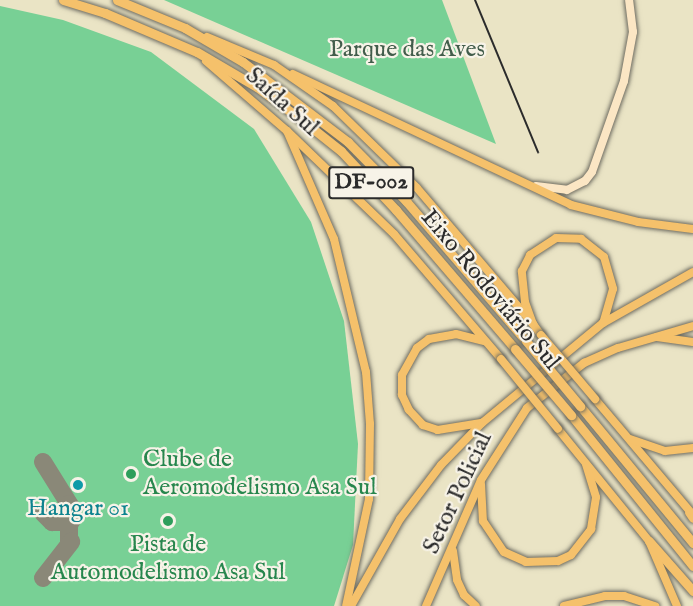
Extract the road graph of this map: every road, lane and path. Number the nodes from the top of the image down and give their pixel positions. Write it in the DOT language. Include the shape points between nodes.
graph roads {
  1 [pos="63,0"];
  2 [pos="117,0"];
  3 [pos="629,0"];
  4 [pos="185,28"];
  5 [pos="197,52"];
  6 [pos="274,65"];
  7 [pos="288,131"];
  8 [pos="521,183"];
  9 [pos="693,229"];
  10 [pos="693,272"];
  11 [pos="603,323"];
  12 [pos="533,324"];
  13 [pos="693,326"];
  14 [pos="653,337"];
  15 [pos="486,341"];
  16 [pos="693,342"];
  17 [pos="482,423"];
  18 [pos="627,437"];
  19 [pos="693,448"];
  20 [pos="586,464"];
  21 [pos="481,480"];
  22 [pos="692,515"];
  23 [pos="649,541"];
  24 [pos="693,543"];
  25 [pos="454,548"];
  26 [pos="693,566"];
  27 [pos="693,591"];
  28 [pos="346,606"];
  29 [pos="351,606"];
  30 [pos="426,606"];
  31 [pos="476,606"];
  32 [pos="564,606"];
  33 [pos="655,606"];
  34 [pos="677,606"];
  1 -- 5 [label="highway, Eixo Rodoviário Sul / DF-002" via="105,13"];
  2 -- 4 [label="highway, Eixo Rodoviário Sul / DF-002"];
  3 -- 8 [label="street" via="633,32 624,81 592,172 578,186 558,191"];
  4 -- 6 [label="main road, Saída Sul"];
  4 -- 24 [label="highway, Eixo Rodoviário Sul / DF-002, bridge" via="243,62 348,142 406,201"];
  5 -- 7 [label="main road, Saída Sul"];
  5 -- 26 [label="highway, Eixo Rodoviário Sul / DF-002, bridge" via="257,87 341,151 571,415"];
  6 -- 8 [label="main road"];
  6 -- 12 [label="main road, Saída Sul" via="333,106 369,138"];
  7 -- 15 [label="main road, Saída Sul" via="394,234"];
  7 -- 28 [label="main road" via="334,239 366,372 369,498"];
  8 -- 9 [label="main road" via="598,212"];
  10 -- 11 [label="main road"];
  11 -- 12 [label="main road" via="613,289 611,272 596,247 568,236 543,244 530,255 522,271 521,285"];
  11 -- 17 [label="main road"];
  12 -- 18 [label="main road, bridge"];
  13 -- 14 [label="main road, Setor Policial"];
  14 -- 16 [label="main road"];
  14 -- 21 [label="main road, Setor Policial" via="584,363 527,408"];
  15 -- 17 [label="main road" via="456,334 429,339 417,348 402,375 402,395 423,425 447,430"];
  15 -- 20 [label="main road, Saída Sul, bridge"];
  17 -- 29 [label="main road" via="441,465 400,519"];
  18 -- 19 [label="main road" via="666,452"];
  18 -- 22 [label="main road"];
  20 -- 21 [label="main road" via="596,497 591,530 571,555 558,561 526,562 504,552 483,521"];
  20 -- 23 [label="main road, Saída Sul"];
  21 -- 25 [label="main road, Setor Policial"];
  23 -- 27 [label="highway"];
  23 -- 34 [label="main road, Saída Sul"];
  25 -- 30 [label="main road, Setor Policial"];
  25 -- 31 [label="main road" via="457,580 464,595"];
  32 -- 33 [label="main road" via="605,596 624,596"];
}
